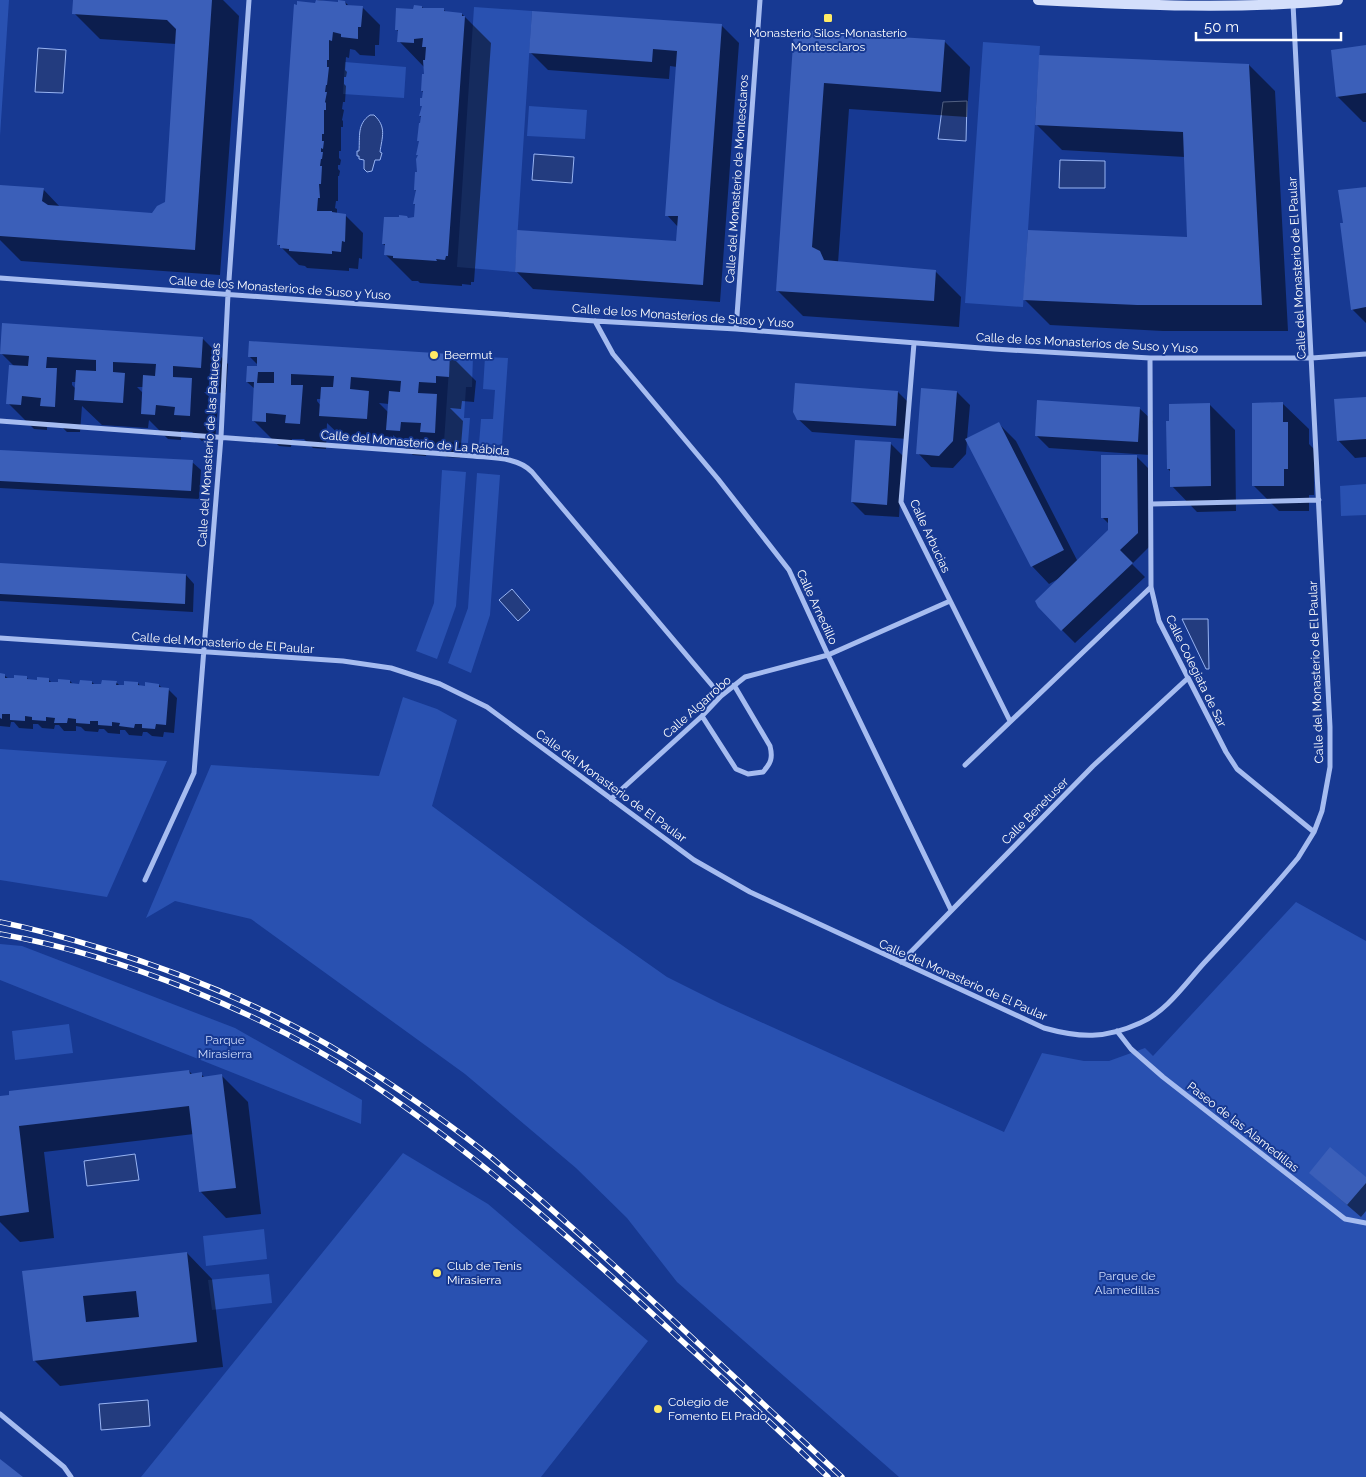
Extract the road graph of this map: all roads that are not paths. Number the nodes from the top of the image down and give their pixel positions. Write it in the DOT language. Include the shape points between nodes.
graph roads {
  1 [pos="249,0"];
  2 [pos="760,0"];
  3 [pos="1038,0"];
  4 [pos="1338,0"];
  5 [pos="1293,2"];
  6 [pos="0,278"];
  7 [pos="228,294"];
  8 [pos="595,321"];
  9 [pos="736,329"];
  10 [pos="914,343"];
  11 [pos="1366,354"];
  12 [pos="1150,358"];
  13 [pos="1312,358"];
  14 [pos="0,421"];
  15 [pos="221,437"];
  16 [pos="1319,500"];
  17 [pos="1152,504"];
  18 [pos="1151,587"];
  19 [pos="950,602"];
  20 [pos="0,638"];
  21 [pos="205,652"];
  22 [pos="828,655"];
  23 [pos="1188,678"];
  24 [pos="734,685"];
  25 [pos="721,696"];
  26 [pos="702,716"];
  27 [pos="1010,721"];
  28 [pos="965,765"];
  29 [pos="611,799"];
  30 [pos="1314,832"];
  31 [pos="145,880"];
  32 [pos="952,910"];
  33 [pos="901,962"];
  34 [pos="1117,1032"];
  35 [pos="1366,1223"];
  36 [pos="0,1414"];
  37 [pos="71,1477"];
  1 -- 7 [label="street, Calle del Monasterio de las Batuecas"];
  2 -- 9 [label="street, Calle del Monasterio de Montesclaros"];
  3 -- 5 [label="street" via="1146,6 1256,6"];
  4 -- 5 [label="street"];
  5 -- 13 [label="street, Calle del Monasterio de El Paular"];
  6 -- 7 [label="street, Calle de los Monasterios de Suso y Yuso"];
  7 -- 8 [label="street, Calle de los Monasterios de Suso y Yuso"];
  7 -- 15 [label="street, Calle del Monasterio de las Batuecas"];
  8 -- 9 [label="street, Calle de los Monasterios de Suso y Yuso"];
  8 -- 22 [label="street, Calle Arnedillo" via="613,354 789,570"];
  9 -- 10 [label="street, Calle de los Monasterios de Suso y Yuso"];
  10 -- 12 [label="street, Calle de los Monasterios de Suso y Yuso"];
  10 -- 19 [label="street, Calle Arbucias" via="901,502"];
  11 -- 13 [label="street, Calle de los Monasterios de Suso y Yuso"];
  12 -- 13 [label="street, Calle de los Monasterios de Suso y Yuso"];
  12 -- 17 [label="street, Calle Colegiata de Sar"];
  13 -- 16 [label="street, Calle del Monasterio de El Paular"];
  14 -- 15 [label="street, Calle del Monasterio de La Rábida"];
  15 -- 21 [label="street, Calle del Monasterio de las Batuecas"];
  15 -- 25 [label="street, Calle del Monasterio de La Rábida" via="473,456 515,461 528,467"];
  16 -- 17 [label="street"];
  16 -- 30 [label="street, Calle del Monasterio de El Paular" via="1330,767 1322,811"];
  17 -- 18 [label="street, Calle Colegiata de Sar"];
  18 -- 23 [label="street, Calle Colegiata de Sar" via="1159,622"];
  18 -- 27 [label="street"];
  19 -- 22 [label="street, Calle Algarrobo"];
  19 -- 27 [label="street, Calle Arbucias"];
  20 -- 21 [label="street, Calle del Monasterio de El Paular"];
  21 -- 29 [label="street, Calle del Monasterio de El Paular" via="342,660 391,668 440,684 487,707"];
  21 -- 31 [label="street, Calle del Monasterio de las Batuecas" via="194,772"];
  22 -- 24 [label="street, Calle Algarrobo" via="745,677"];
  22 -- 32 [label="street, Calle Arnedillo"];
  23 -- 30 [label="street, Calle Colegiata de Sar" via="1237,769"];
  23 -- 32 [label="street, Calle Benetuser" via="1093,766"];
  24 -- 25 [label="street, Calle Algarrobo"];
  24 -- 26 [label="street" via="770,746 771,761 763,772 748,774 736,769"];
  25 -- 26 [label="street, Calle Algarrobo"];
  26 -- 29 [label="street, Calle Algarrobo"];
  27 -- 28 [label="street"];
  29 -- 33 [label="street, Calle del Monasterio de El Paular" via="694,860 750,892"];
  30 -- 34 [label="street, Calle del Monasterio de El Paular" via="1277,884 1170,1000 1142,1022"];
  32 -- 33 [label="street, Calle Benetuser"];
  33 -- 34 [label="street, Calle del Monasterio de El Paular" via="1044,1028 1089,1036"];
  34 -- 35 [label="street, Paseo de las Alamedillas" via="1163,1077 1345,1219"];
  36 -- 37 [label="street" via="64,1467"];
}
